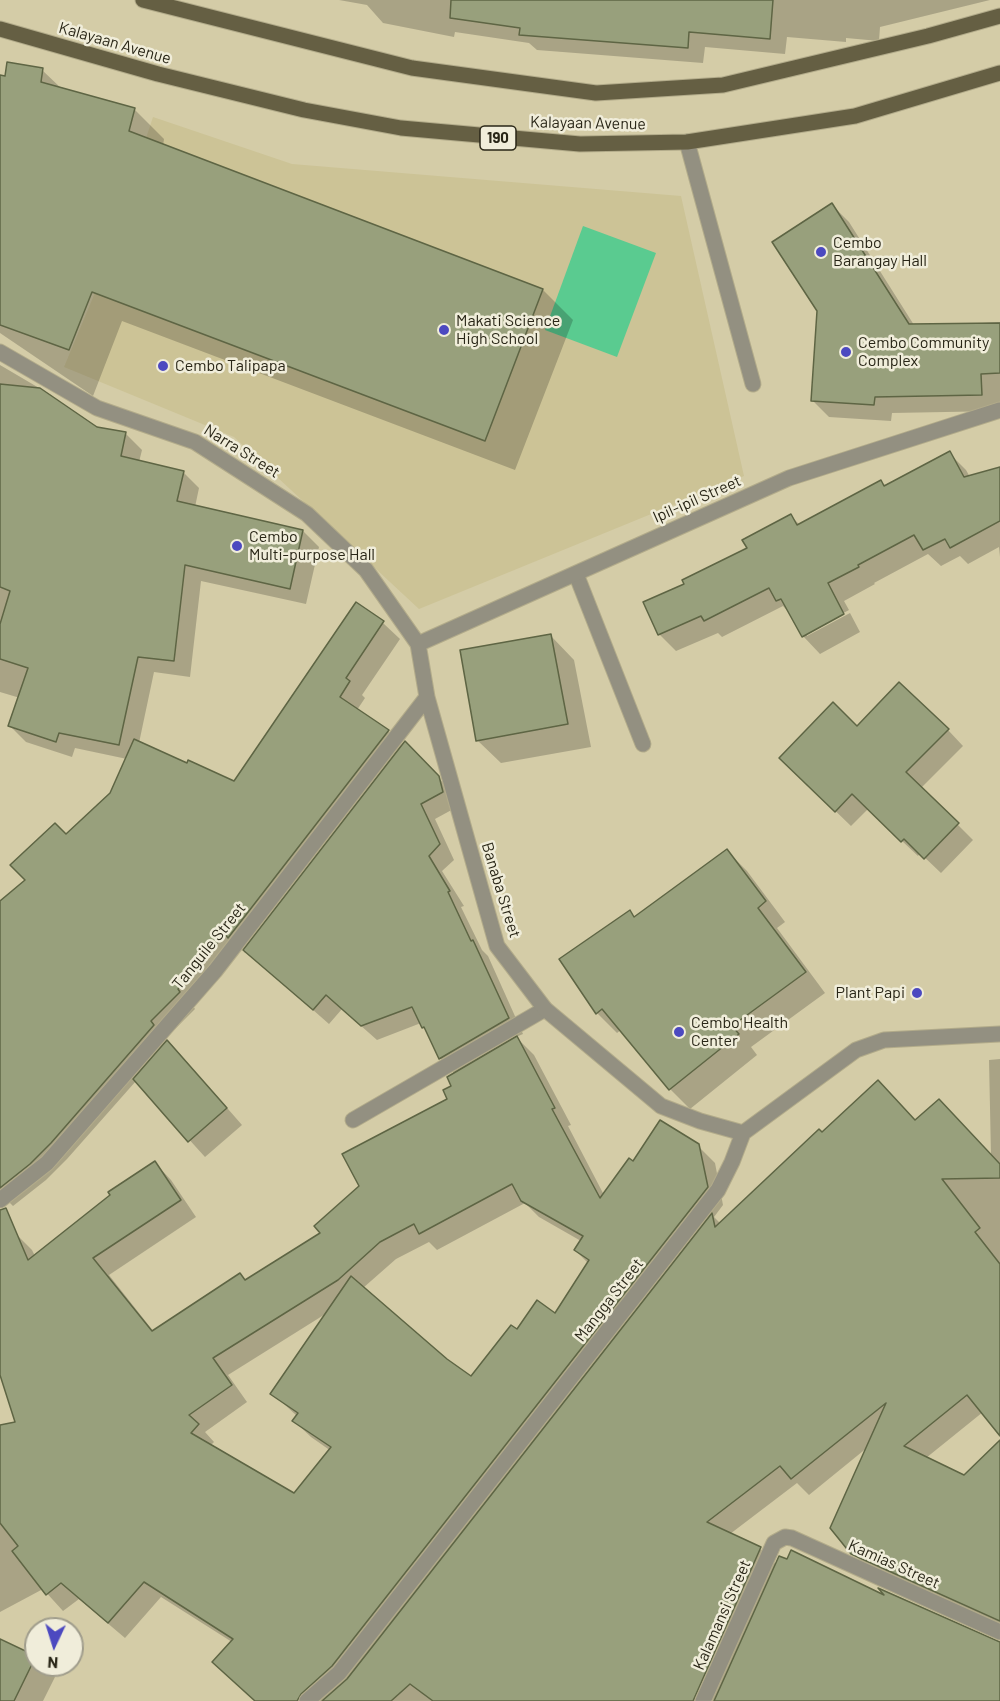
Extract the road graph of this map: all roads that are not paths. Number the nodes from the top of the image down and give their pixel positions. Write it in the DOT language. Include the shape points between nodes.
graph roads {
  1 [pos="143,0"];
  2 [pos="1000,16"];
  3 [pos="0,29"];
  4 [pos="1000,73"];
  5 [pos="687,142"];
  6 [pos="0,352"];
  7 [pos="753,384"];
  8 [pos="1000,410"];
  9 [pos="576,574"];
  10 [pos="418,644"];
  11 [pos="427,697"];
  12 [pos="644,744"];
  13 [pos="545,1009"];
  14 [pos="1000,1034"];
  15 [pos="353,1120"];
  16 [pos="743,1133"];
  17 [pos="0,1200"];
  18 [pos="774,1543"];
  19 [pos="1000,1632"];
  20 [pos="307,1701"];
  21 [pos="703,1701"];
  1 -- 2 [label="main road, Kalayaan Avenue" via="412,68 596,93 723,86"];
  3 -- 5 [label="main road, Kalayaan Avenue / 190" via="185,81 304,110 401,128 580,144"];
  4 -- 5 [label="main road, Kalayaan Avenue / 190" via="855,116"];
  5 -- 7 [label="street"];
  6 -- 10 [label="street, Narra Street" via="97,408 195,442 308,514 366,570"];
  8 -- 9 [label="street, Ipil-ipil Street" via="789,478"];
  9 -- 10 [label="street, Ipil-ipil Street"];
  9 -- 12 [label="street"];
  10 -- 11 [label="street, Banaba Street"];
  11 -- 13 [label="street, Banaba Street" via="497,946"];
  11 -- 17 [label="street, Tanguile Street" via="215,970 47,1163"];
  13 -- 15 [label="street"];
  13 -- 16 [label="street, Banaba Street" via="661,1106"];
  14 -- 16 [label="street" via="884,1040 856,1050"];
  16 -- 20 [label="street, Mangga Street" via="718,1190 339,1672"];
  18 -- 19 [label="street, Kamias Street" via="792,1538"];
  18 -- 21 [label="street, Kalamansi Street"];
}
